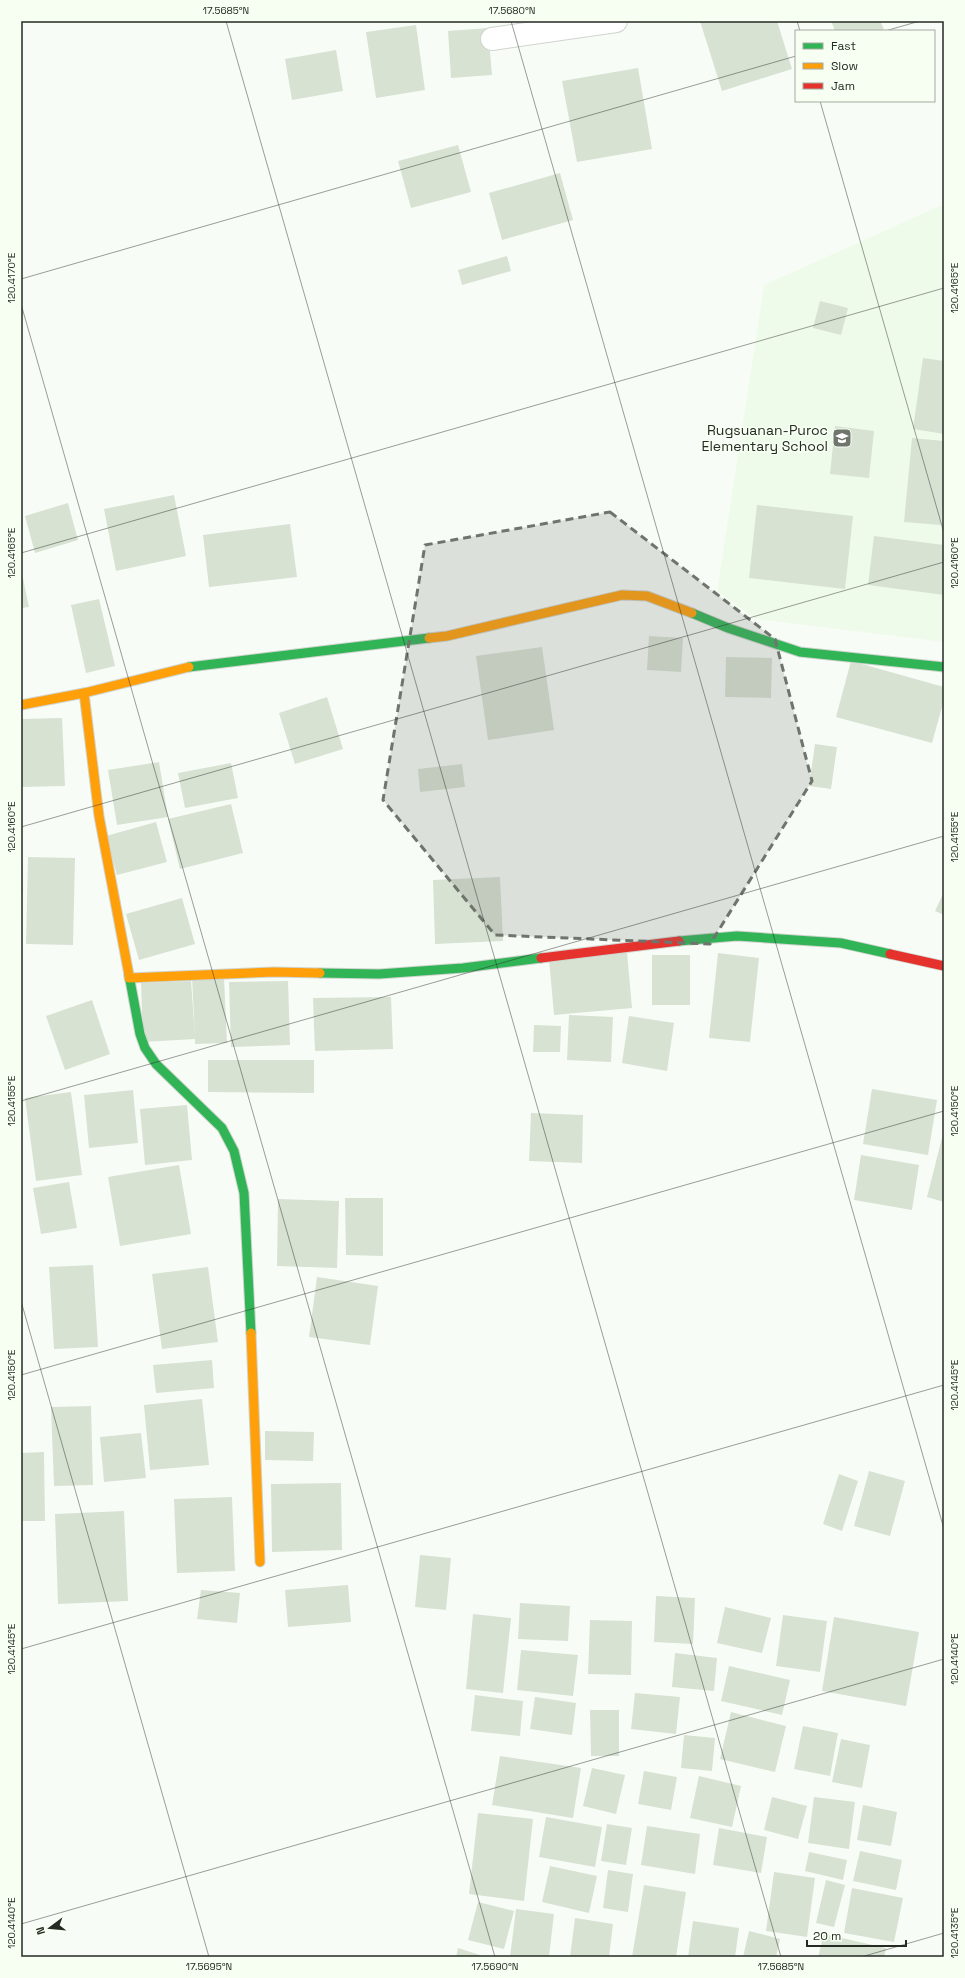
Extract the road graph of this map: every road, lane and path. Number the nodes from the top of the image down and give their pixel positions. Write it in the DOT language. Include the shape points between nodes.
graph roads {
  1 [pos="616,21"];
  2 [pos="492,39"];
  3 [pos="944,668"];
  4 [pos="84,693"];
  5 [pos="21,705"];
  6 [pos="944,966"];
  7 [pos="129,978"];
  8 [pos="260,1562"];
  1 -- 2 [label="street"];
  3 -- 4 [label="street" via="800,652 728,628 670,603 647,596 622,595 447,636 186,667"];
  4 -- 5 [label="street"];
  4 -- 7 [label="street" via="99,816"];
  6 -- 7 [label="street" via="841,943 737,936 638,944 463,968 379,974 274,972"];
  7 -- 8 [label="street" via="144,1048 156,1064 222,1128 234,1151 244,1193"];
}
